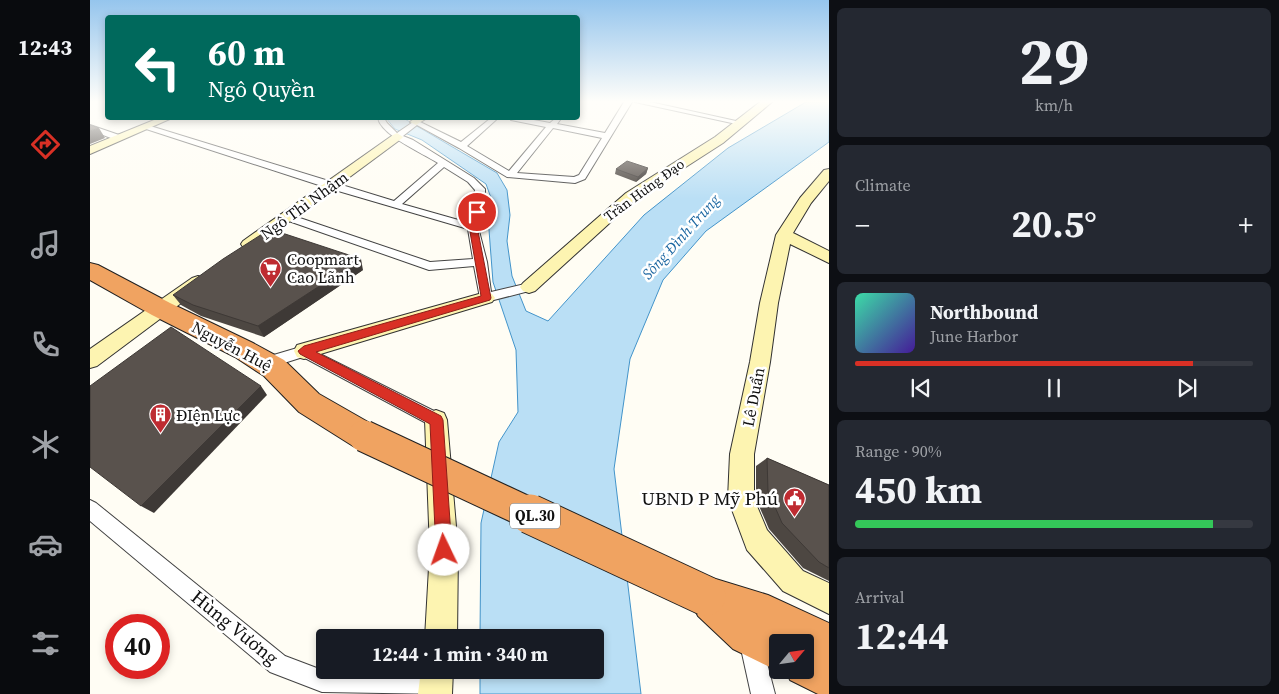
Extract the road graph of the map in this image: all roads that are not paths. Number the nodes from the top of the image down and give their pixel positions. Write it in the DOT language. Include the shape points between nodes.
graph roads {
  1 [pos="109,134"];
  2 [pos="127,134"];
  3 [pos="167,134"];
  4 [pos="394,134"];
  5 [pos="400,134"];
  6 [pos="443,134"];
  7 [pos="476,134"];
  8 [pos="543,134"];
  9 [pos="598,134"];
  10 [pos="726,134"];
  11 [pos="606,136"];
  12 [pos="397,137"];
  13 [pos="119,138"];
  14 [pos="462,146"];
  15 [pos="90,150"];
  16 [pos="444,163"];
  17 [pos="510,175"];
  18 [pos="827,177"];
  19 [pos="331,186"];
  20 [pos="396,204"];
  21 [pos="287,217"];
  22 [pos="473,226"];
  23 [pos="784,235"];
  24 [pos="236,254"];
  25 [pos="829,258"];
  26 [pos="481,262"];
  27 [pos="90,270"];
  28 [pos="213,271"];
  29 [pos="529,287"];
  30 [pos="486,298"];
  31 [pos="161,310"];
  32 [pos="304,351"];
  33 [pos="90,360"];
  34 [pos="265,363"];
  35 [pos="436,420"];
  36 [pos="90,509"];
  37 [pos="706,596"];
  38 [pos="829,599"];
  39 [pos="441,629"];
  40 [pos="763,642"];
  41 [pos="829,645"];
  42 [pos="814,669"];
  43 [pos="829,678"];
  44 [pos="436,684"];
  45 [pos="763,694"];
  1 -- 13 [label="street"];
  2 -- 13 [label="street"];
  3 -- 19 [label="street"];
  4 -- 12 [label="street"];
  5 -- 12 [label="street"];
  6 -- 14 [label="street"];
  7 -- 14 [label="street"];
  8 -- 17 [label="street"];
  9 -- 11 [label="street"];
  10 -- 29 [label="street, Trần Hưng Đạo" via="631,196"];
  11 -- 17 [label="street" via="582,176 575,180"];
  12 -- 16 [label="street"];
  12 -- 19 [label="street, Ngô Thì Nhậm"];
  13 -- 15 [label="street"];
  14 -- 17 [label="street"];
  16 -- 20 [label="street"];
  16 -- 22 [label="street" via="480,189"];
  18 -- 23 [label="street, Lê Duẩn" via="805,201"];
  19 -- 20 [label="street"];
  19 -- 21 [label="street, Ngô Thì Nhậm"];
  20 -- 22 [label="street"];
  21 -- 24 [label="street, Ngô Thì Nhậm"];
  21 -- 26 [label="street" via="428,266"];
  22 -- 26 [label="street"];
  23 -- 25 [label="street"];
  23 -- 38 [label="street, Lê Duẩn" via="742,454 741,499 757,540 794,581"];
  26 -- 30 [label="street"];
  27 -- 31 [label="highway, Nguyễn Huệ / QL.30"];
  28 -- 31 [label="street"];
  29 -- 30 [label="street"];
  30 -- 32 [label="street"];
  31 -- 33 [label="street"];
  31 -- 34 [label="highway, Nguyễn Huệ / QL.30"];
  32 -- 34 [label="street"];
  32 -- 35 [label="street"];
  34 -- 37 [label="highway, Nguyễn Huệ / QL.30, bridge" via="309,404 364,436"];
  35 -- 39 [label="street" via="444,550"];
  36 -- 44 [label="street, Hùng Vương" via="278,664 322,681"];
  37 -- 40 [label="highway, QL.30"];
  37 -- 41 [label="highway, QL.30" via="768,615"];
  40 -- 45 [label="street" via="757,662"];
  42 -- 43 [label="highway"];
}
